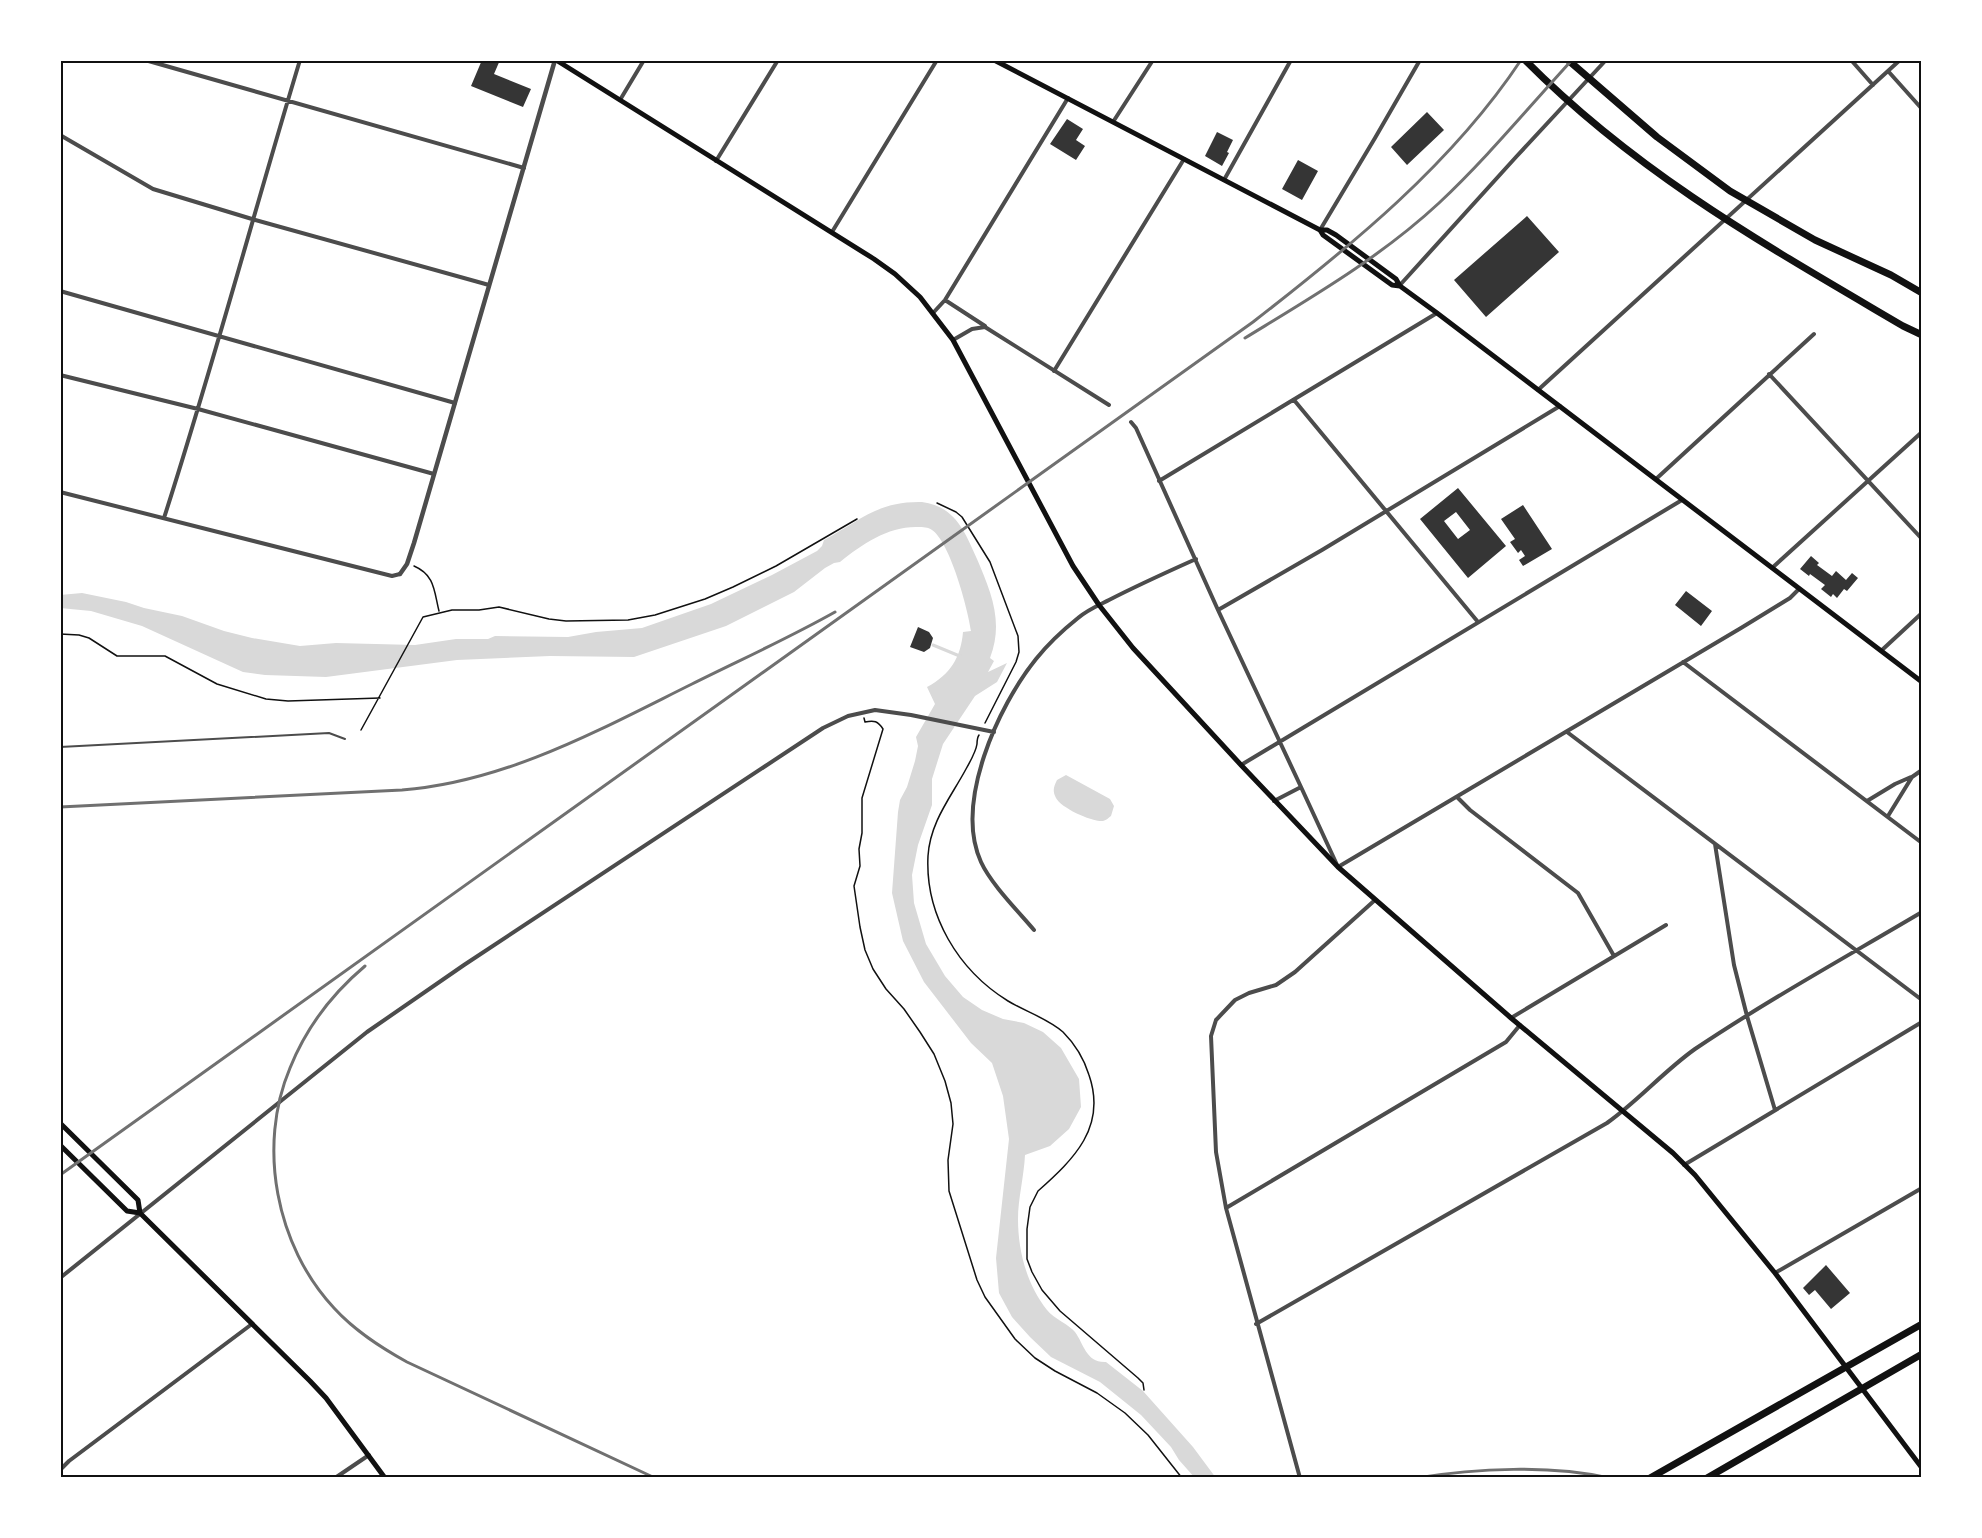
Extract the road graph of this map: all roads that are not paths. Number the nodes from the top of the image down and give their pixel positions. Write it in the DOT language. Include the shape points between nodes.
graph roads {
  1 [pos="145,60"];
  2 [pos="174,60"];
  3 [pos="300,60"];
  4 [pos="555,60"];
  5 [pos="644,60"];
  6 [pos="778,60"];
  7 [pos="937,60"];
  8 [pos="994,60"];
  9 [pos="1153,60"];
  10 [pos="1291,60"];
  11 [pos="1419,60"];
  12 [pos="1525,60"];
  13 [pos="1568,60"];
  14 [pos="1606,60"];
  15 [pos="1851,60"];
  16 [pos="1900,60"];
  17 [pos="172,67"];
  18 [pos="1888,71"];
  19 [pos="1873,85"];
  20 [pos="1068,98"];
  21 [pos="620,100"];
  22 [pos="288,102"];
  23 [pos="1922,109"];
  24 [pos="1113,122"];
  25 [pos="60,135"];
  26 [pos="1184,159"];
  27 [pos="716,160"];
  28 [pos="524,168"];
  29 [pos="1224,180"];
  30 [pos="252,219"];
  31 [pos="1320,230"];
  32 [pos="832,232"];
  33 [pos="489,285"];
  34 [pos="1400,286"];
  35 [pos="60,291"];
  36 [pos="1922,291"];
  37 [pos="945,300"];
  38 [pos="933,313"];
  39 [pos="1437,313"];
  40 [pos="985,327"];
  41 [pos="1814,334"];
  42 [pos="220,337"];
  43 [pos="1922,337"];
  44 [pos="953,340"];
  45 [pos="1054,371"];
  46 [pos="1769,374"];
  47 [pos="60,375"];
  48 [pos="1538,390"];
  49 [pos="1294,400"];
  50 [pos="454,403"];
  51 [pos="1109,405"];
  52 [pos="1560,406"];
  53 [pos="198,409"];
  54 [pos="1131,422"];
  55 [pos="1922,432"];
  56 [pos="434,474"];
  57 [pos="1655,479"];
  58 [pos="1160,481"];
  59 [pos="1868,481"];
  60 [pos="60,492"];
  61 [pos="1683,499"];
  62 [pos="1386,511"];
  63 [pos="164,518"];
  64 [pos="1922,539"];
  65 [pos="1196,559"];
  66 [pos="1772,568"];
  67 [pos="400,574"];
  68 [pos="1800,588"];
  69 [pos="1099,605"];
  70 [pos="1218,610"];
  71 [pos="1922,613"];
  72 [pos="1478,622"];
  73 [pos="1882,650"];
  74 [pos="1683,662"];
  75 [pos="1922,682"];
  76 [pos="994,732"];
  77 [pos="1567,732"];
  78 [pos="345,739"];
  79 [pos="1279,742"];
  80 [pos="60,747"];
  81 [pos="1241,765"];
  82 [pos="1922,770"];
  83 [pos="1912,777"];
  84 [pos="1301,787"];
  85 [pos="1457,797"];
  86 [pos="1274,801"];
  87 [pos="1867,801"];
  88 [pos="1888,816"];
  89 [pos="1715,843"];
  90 [pos="1922,843"];
  91 [pos="1338,867"];
  92 [pos="1375,900"];
  93 [pos="1922,912"];
  94 [pos="1666,925"];
  95 [pos="1034,930"];
  96 [pos="1856,951"];
  97 [pos="1614,956"];
  98 [pos="1922,1000"];
  99 [pos="1747,1016"];
  100 [pos="1511,1017"];
  101 [pos="1922,1022"];
  102 [pos="1520,1025"];
  103 [pos="1775,1110"];
  104 [pos="1622,1112"];
  105 [pos="60,1123"];
  106 [pos="60,1144"];
  107 [pos="1684,1165"];
  108 [pos="1922,1188"];
  109 [pos="1226,1208"];
  110 [pos="140,1213"];
  111 [pos="1775,1273"];
  112 [pos="60,1278"];
  113 [pos="252,1324"];
  114 [pos="1256,1324"];
  115 [pos="1922,1324"];
  116 [pos="1922,1354"];
  117 [pos="369,1455"];
  118 [pos="1922,1468"];
  119 [pos="60,1470"];
  120 [pos="1709,1477"];
  121 [pos="335,1478"];
  122 [pos="385,1478"];
  123 [pos="1300,1478"];
  124 [pos="1650,1478"];
  1 -- 17 [label="street"];
  2 -- 17 [label="street"];
  3 -- 22 [label="street"];
  4 -- 21 [label="main road"];
  4 -- 28 [label="street"];
  5 -- 21 [label="street"];
  6 -- 27 [label="street"];
  7 -- 32 [label="street"];
  8 -- 20 [label="main road"];
  9 -- 24 [label="street"];
  10 -- 29 [label="street"];
  11 -- 31 [label="street"];
  12 -- 43 [label="highway" via="1650,169 1762,243"];
  13 -- 36 [label="highway" via="1626,112 1730,191 1815,240"];
  14 -- 34 [label="street"];
  15 -- 19 [label="street"];
  16 -- 18 [label="street"];
  17 -- 22 [label="street"];
  18 -- 19 [label="street"];
  18 -- 23 [label="street"];
  19 -- 48 [label="street"];
  20 -- 24 [label="main road"];
  20 -- 37 [label="street"];
  21 -- 27 [label="main road"];
  22 -- 28 [label="street"];
  22 -- 30 [label="street"];
  24 -- 26 [label="main road"];
  25 -- 30 [label="street" via="144,185"];
  26 -- 29 [label="main road"];
  26 -- 45 [label="street"];
  27 -- 32 [label="main road"];
  28 -- 33 [label="street"];
  29 -- 31 [label="main road"];
  30 -- 33 [label="street"];
  30 -- 42 [label="street"];
  31 -- 34 [label="main road" via="1344,240"];
  32 -- 38 [label="main road" via="896,274"];
  33 -- 50 [label="street"];
  34 -- 39 [label="main road"];
  35 -- 42 [label="street"];
  37 -- 38 [label="street"];
  37 -- 40 [label="street"];
  38 -- 44 [label="main road"];
  39 -- 48 [label="main road"];
  39 -- 49 [label="street"];
  40 -- 44 [label="street" via="972,329"];
  40 -- 45 [label="street"];
  41 -- 46 [label="street"];
  42 -- 50 [label="street"];
  42 -- 53 [label="street"];
  44 -- 69 [label="main road" via="1069,560"];
  45 -- 51 [label="street"];
  46 -- 57 [label="street"];
  46 -- 59 [label="street"];
  47 -- 53 [label="street"];
  48 -- 52 [label="main road"];
  49 -- 58 [label="street"];
  49 -- 62 [label="street"];
  50 -- 56 [label="street"];
  52 -- 57 [label="main road"];
  52 -- 62 [label="street"];
  53 -- 56 [label="street"];
  53 -- 63 [label="street"];
  54 -- 58 [label="street"];
  55 -- 59 [label="street"];
  56 -- 67 [label="street"];
  57 -- 61 [label="main road"];
  58 -- 65 [label="street"];
  59 -- 64 [label="street"];
  59 -- 66 [label="street"];
  60 -- 63 [label="street"];
  61 -- 66 [label="main road"];
  61 -- 72 [label="street"];
  62 -- 70 [label="street"];
  62 -- 72 [label="street"];
  63 -- 67 [label="street" via="392,576"];
  65 -- 69 [label="street"];
  65 -- 70 [label="street"];
  66 -- 68 [label="main road"];
  68 -- 73 [label="main road"];
  68 -- 74 [label="street" via="1790,598"];
  69 -- 76 [label="street" via="1078,617 1035,660"];
  69 -- 81 [label="main road" via="1133,648"];
  70 -- 79 [label="street"];
  71 -- 73 [label="street"];
  72 -- 79 [label="street"];
  73 -- 75 [label="main road"];
  74 -- 77 [label="street"];
  74 -- 87 [label="street"];
  76 -- 95 [label="street" via="973,803 976,849 989,875"];
  76 -- 110 [label="street" via="875,710 848,716 823,728 367,1032"];
  77 -- 85 [label="street"];
  77 -- 89 [label="street"];
  78 -- 80 [label="lane" via="329,734"];
  79 -- 81 [label="street"];
  79 -- 84 [label="street"];
  81 -- 86 [label="main road"];
  82 -- 83 [label="street"];
  83 -- 87 [label="street"];
  83 -- 88 [label="street"];
  84 -- 86 [label="street"];
  84 -- 91 [label="street"];
  85 -- 91 [label="street"];
  85 -- 97 [label="street" via="1578,893"];
  86 -- 91 [label="main road"];
  87 -- 88 [label="street"];
  88 -- 90 [label="street"];
  89 -- 96 [label="street"];
  89 -- 99 [label="street" via="1734,965"];
  91 -- 92 [label="main road"];
  92 -- 100 [label="main road"];
  92 -- 109 [label="street" via="1295,972 1276,985 1235,1000 1216,1020 1211,1036 1214,1127"];
  93 -- 96 [label="street"];
  94 -- 97 [label="street"];
  96 -- 98 [label="street"];
  96 -- 99 [label="street"];
  97 -- 100 [label="street"];
  99 -- 103 [label="street"];
  99 -- 104 [label="street" via="1692,1051"];
  100 -- 102 [label="main road"];
  101 -- 103 [label="street"];
  102 -- 104 [label="main road"];
  102 -- 109 [label="street" via="1506,1042"];
  103 -- 107 [label="street"];
  104 -- 107 [label="main road"];
  104 -- 114 [label="street"];
  105 -- 110 [label="main road" via="138,1200"];
  106 -- 110 [label="main road" via="127,1211"];
  107 -- 111 [label="main road"];
  108 -- 111 [label="street"];
  109 -- 114 [label="street"];
  110 -- 112 [label="street"];
  110 -- 113 [label="main road"];
  111 -- 118 [label="main road"];
  113 -- 117 [label="main road" via="326,1398"];
  113 -- 119 [label="street"];
  114 -- 123 [label="street"];
  115 -- 124 [label="highway"];
  116 -- 120 [label="highway"];
  117 -- 121 [label="street"];
  117 -- 122 [label="main road"];
}
